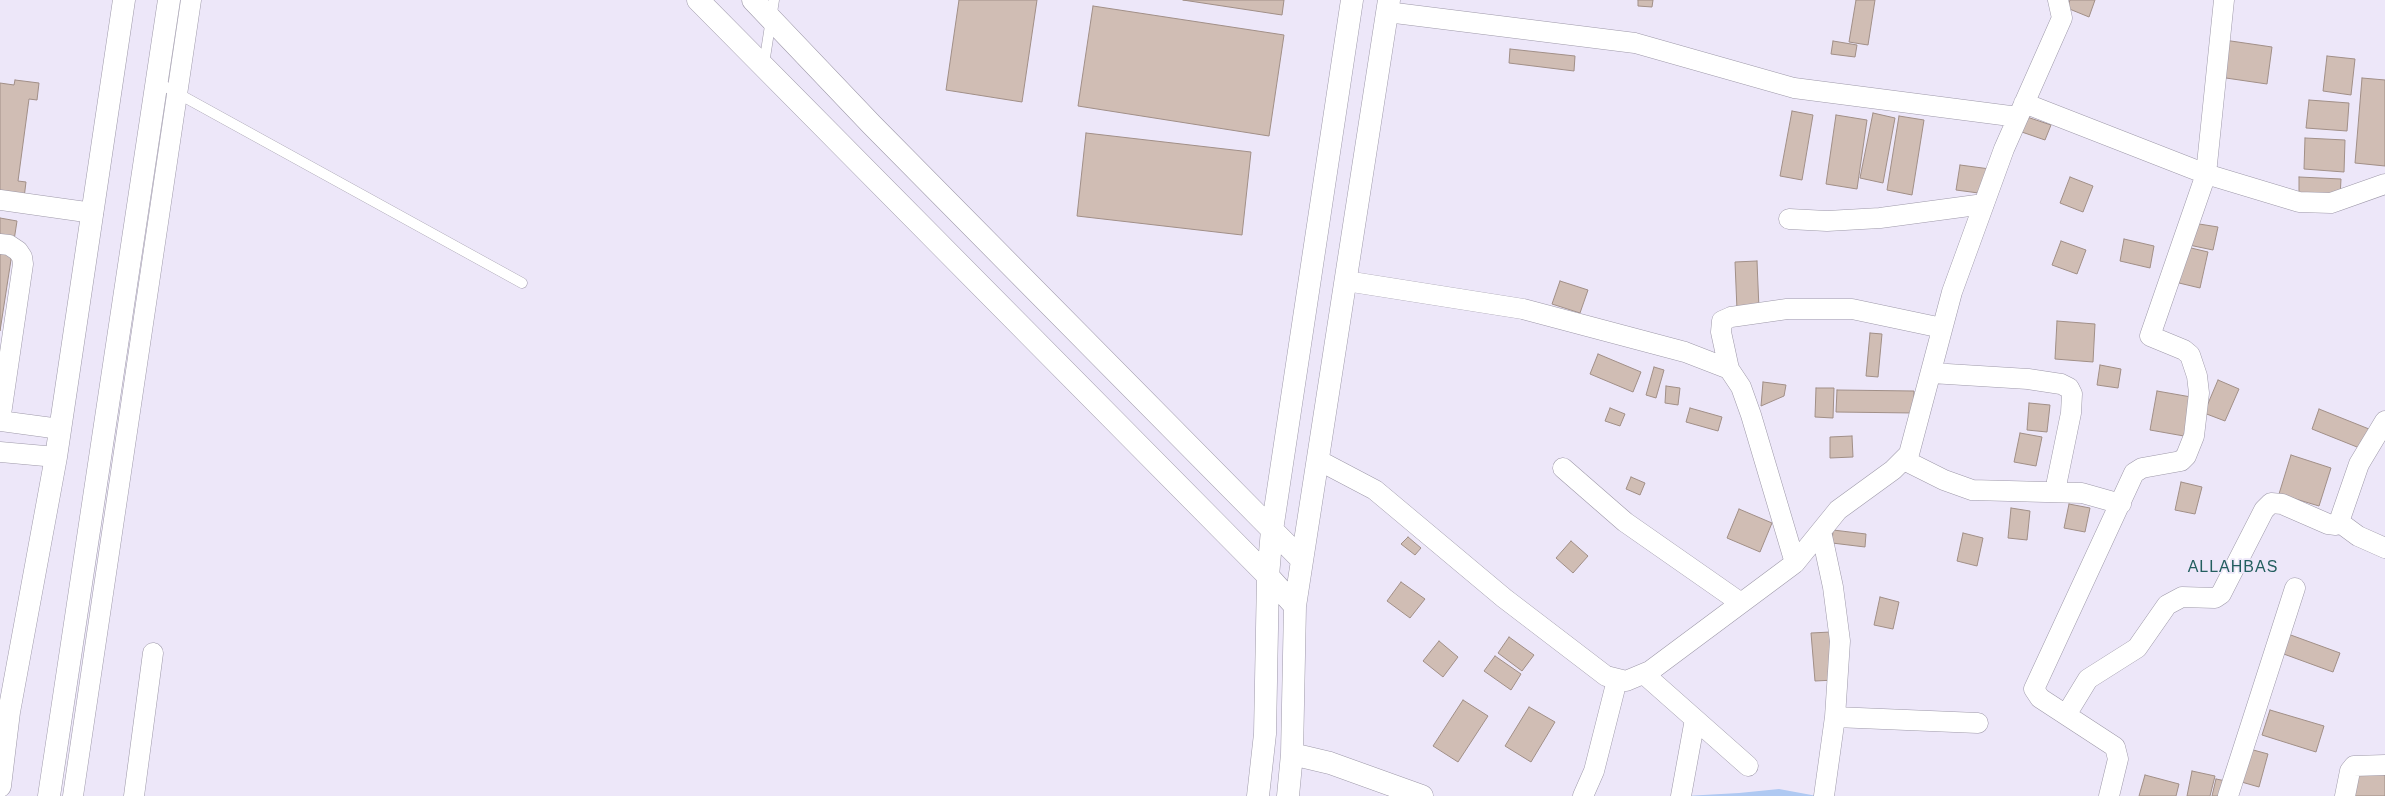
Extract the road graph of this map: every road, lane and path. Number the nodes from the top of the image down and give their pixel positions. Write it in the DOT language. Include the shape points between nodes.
graph roads {
  1 [pos="124,0"];
  2 [pos="169,0"];
  3 [pos="191,0"];
  4 [pos="698,0"];
  5 [pos="753,0"];
  6 [pos="1352,0"];
  7 [pos="2058,0"];
  8 [pos="2224,0"];
  9 [pos="1388,6"];
  10 [pos="772,9"];
  11 [pos="764,64"];
  12 [pos="157,82"];
  13 [pos="177,93"];
  14 [pos="2021,110"];
  15 [pos="2206,174"];
  16 [pos="2385,184"];
  17 [pos="0,200"];
  18 [pos="1984,204"];
  19 [pos="93,213"];
  20 [pos="1789,219"];
  21 [pos="0,244"];
  22 [pos="1346,281"];
  23 [pos="522,283"];
  24 [pos="1942,328"];
  25 [pos="1729,369"];
  26 [pos="1931,373"];
  27 [pos="0,421"];
  28 [pos="2385,421"];
  29 [pos="60,428"];
  30 [pos="0,452"];
  31 [pos="56,457"];
  32 [pos="1318,460"];
  33 [pos="1904,460"];
  34 [pos="1563,468"];
  35 [pos="2055,491"];
  36 [pos="2121,504"];
  37 [pos="2339,522"];
  38 [pos="1272,530"];
  39 [pos="1821,531"];
  40 [pos="2385,548"];
  41 [pos="1302,560"];
  42 [pos="1795,563"];
  43 [pos="1268,576"];
  44 [pos="2295,588"];
  45 [pos="1741,603"];
  46 [pos="1295,606"];
  47 [pos="153,653"];
  48 [pos="1644,674"];
  49 [pos="1617,680"];
  50 [pos="2066,715"];
  51 [pos="1835,717"];
  52 [pos="1695,719"];
  53 [pos="1978,723"];
  54 [pos="1292,754"];
  55 [pos="2385,765"];
  56 [pos="1748,766"];
  57 [pos="0,786"];
  58 [pos="49,796"];
  59 [pos="73,796"];
  60 [pos="134,796"];
  61 [pos="1258,796"];
  62 [pos="1288,796"];
  63 [pos="1422,796"];
  64 [pos="1582,796"];
  65 [pos="1680,796"];
  66 [pos="1824,796"];
  67 [pos="2109,796"];
  68 [pos="2228,796"];
  69 [pos="2344,796"];
  1 -- 19 [label="street"];
  2 -- 12 [label="street"];
  3 -- 13 [label="street"];
  4 -- 11 [label="street"];
  5 -- 10 [label="street"];
  6 -- 38 [label="street"];
  7 -- 14 [label="street" via="2062,18"];
  8 -- 15 [label="street"];
  9 -- 14 [label="street" via="1636,43 1794,88"];
  9 -- 22 [label="street"];
  10 -- 11 [label="lane"];
  10 -- 38 [label="street" via="872,125"];
  11 -- 43 [label="street"];
  12 -- 13 [label="lane"];
  12 -- 58 [label="street"];
  13 -- 23 [label="lane"];
  13 -- 59 [label="street"];
  14 -- 15 [label="street"];
  14 -- 18 [label="street"];
  15 -- 16 [label="street" via="2299,202 2331,204"];
  15 -- 36 [label="street" via="2150,336 2190,355 2199,393 2194,436 2186,456 2181,461 2142,468 2134,473"];
  17 -- 19 [label="street"];
  18 -- 20 [label="street" via="1880,218 1827,221"];
  18 -- 24 [label="street" via="1952,292"];
  19 -- 29 [label="street"];
  21 -- 27 [label="street" via="9,245 18,251 23,264"];
  22 -- 25 [label="street" via="1523,309 1685,352"];
  22 -- 32 [label="street"];
  24 -- 25 [label="street" via="1852,309 1786,309 1731,317 1722,321 1721,332"];
  24 -- 26 [label="street"];
  25 -- 42 [label="street" via="1741,387"];
  26 -- 33 [label="street" via="1913,443"];
  26 -- 35 [label="street" via="2028,379 2061,384 2069,388 2072,394 2071,413"];
  27 -- 29 [label="street"];
  28 -- 37 [label="street" via="2359,464"];
  29 -- 31 [label="street"];
  30 -- 31 [label="street"];
  31 -- 57 [label="street" via="9,712"];
  32 -- 41 [label="street"];
  32 -- 49 [label="street" via="1375,490 1504,598 1606,676"];
  33 -- 35 [label="street" via="1944,480 1972,490"];
  33 -- 39 [label="street" via="1842,507"];
  34 -- 45 [label="street" via="1625,522"];
  35 -- 36 [label="street" via="2092,494"];
  36 -- 50 [label="street" via="2076,602 2035,682 2035,694"];
  37 -- 40 [label="street" via="2358,536"];
  37 -- 50 [label="street" via="2336,525 2328,524 2282,504 2271,503 2264,510 2221,594 2215,598 2182,597 2167,605 2137,648 2088,678"];
  38 -- 41 [label="street"];
  38 -- 43 [label="street"];
  39 -- 42 [label="street"];
  39 -- 51 [label="street" via="1839,624"];
  41 -- 46 [label="street"];
  42 -- 45 [label="street"];
  43 -- 46 [label="street"];
  43 -- 61 [label="street" via="1265,734"];
  44 -- 68 [label="street"];
  45 -- 48 [label="street"];
  46 -- 54 [label="street"];
  47 -- 60 [label="street"];
  48 -- 49 [label="street" via="1626,682"];
  48 -- 52 [label="street"];
  49 -- 64 [label="street" via="1594,771"];
  50 -- 67 [label="street" via="2114,748 2118,760"];
  51 -- 53 [label="street"];
  51 -- 66 [label="street"];
  52 -- 56 [label="street"];
  52 -- 65 [label="street"];
  54 -- 62 [label="street"];
  54 -- 63 [label="street" via="1330,763"];
  55 -- 69 [label="street" via="2354,766 2350,771"];
}
